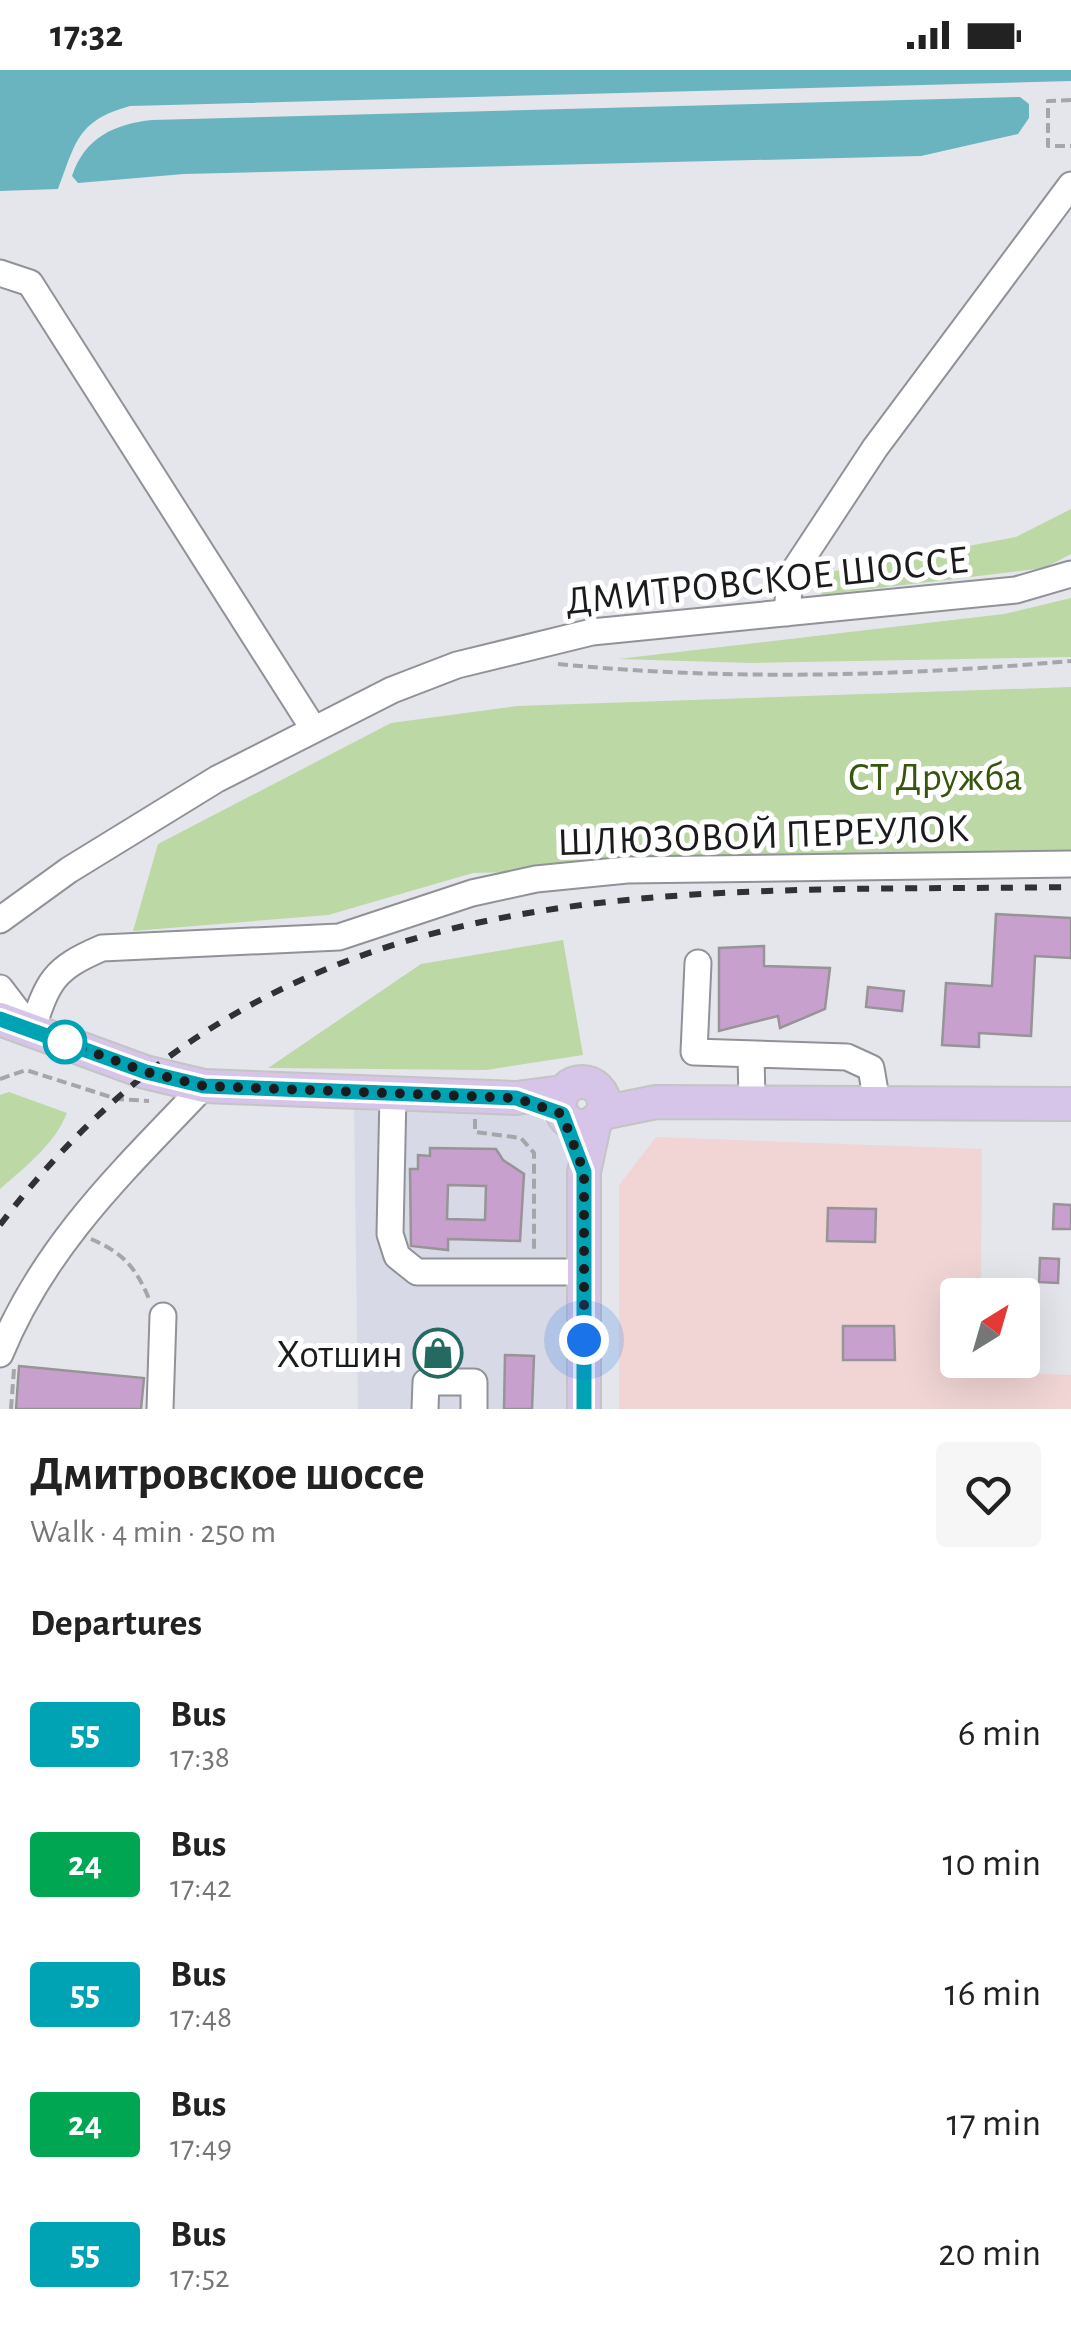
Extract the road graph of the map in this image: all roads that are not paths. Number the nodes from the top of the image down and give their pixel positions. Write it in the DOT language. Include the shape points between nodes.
graph roads {
  1 [pos="1071,184"];
  2 [pos="0,272"];
  3 [pos="1071,574"];
  4 [pos="787,613"];
  5 [pos="313,728"];
  6 [pos="1071,864"];
  7 [pos="9,913"];
  8 [pos="0,934"];
  9 [pos="698,963"];
  10 [pos="0,988"];
  11 [pos="0,1018"];
  12 [pos="32,1030"];
  13 [pos="751,1054"];
  14 [pos="196,1094"];
  15 [pos="393,1094"];
  16 [pos="752,1101"];
  17 [pos="877,1102"];
  18 [pos="1071,1104"];
  19 [pos="582,1109"];
  20 [pos="584,1272"];
  21 [pos="164,1316"];
  22 [pos="7,1361"];
  23 [pos="160,1409"];
  24 [pos="425,1409"];
  25 [pos="474,1409"];
  26 [pos="584,1409"];
  1 -- 4 [label="street" via="875,448 790,578"];
  2 -- 5 [label="street" via="30,284"];
  3 -- 4 [label="street, ДМИТРОВСКОЕ ШОССЕ" via="1016,590"];
  4 -- 5 [label="street, ДМИТРОВСКОЕ ШОССЕ" via="519,646 392,690"];
  5 -- 7 [label="street, ДМИТРОВСКОЕ ШОССЕ" via="217,778"];
  6 -- 12 [label="street, ШЛЮЗОВОЙ ПЕРЕУЛОК" via="627,870 536,878 472,892 340,937 102,948 47,984"];
  7 -- 8 [label="street"];
  9 -- 13 [label="street" via="694,1052"];
  10 -- 12 [label="street"];
  11 -- 12 [label="main road"];
  12 -- 14 [label="main road"];
  13 -- 16 [label="street"];
  13 -- 17 [label="street" via="847,1057 871,1068"];
  14 -- 15 [label="main road"];
  14 -- 22 [label="street" via="59,1244 29,1292"];
  15 -- 19 [label="main road" via="516,1098"];
  15 -- 20 [label="street" via="390,1234 397,1256 417,1272"];
  16 -- 17 [label="main road"];
  16 -- 19 [label="main road"];
  17 -- 18 [label="main road"];
  19 -- 20 [label="main road"];
  20 -- 26 [label="main road"];
  21 -- 23 [label="street"];
  24 -- 25 [label="street" via="426,1382 474,1382"];
}
